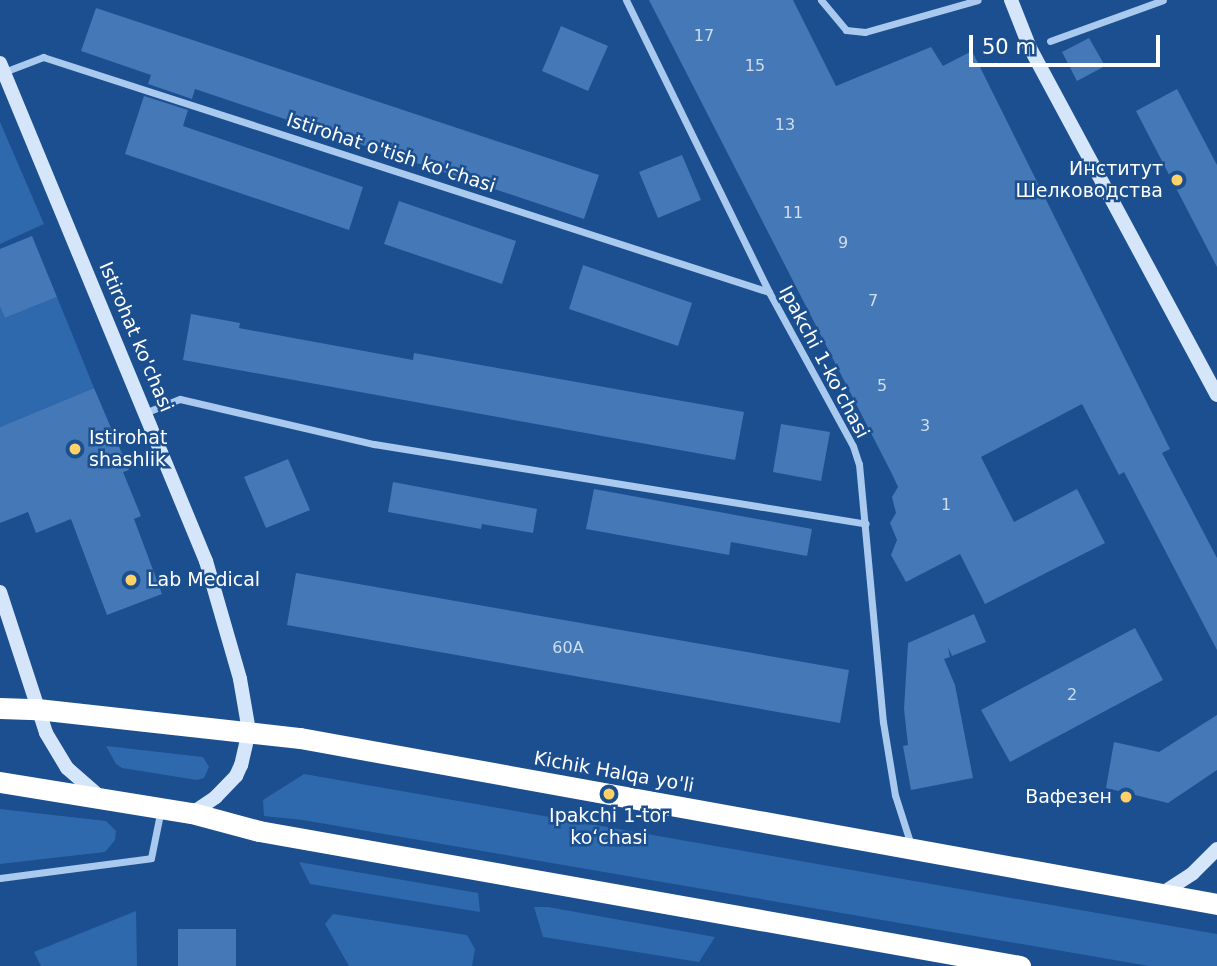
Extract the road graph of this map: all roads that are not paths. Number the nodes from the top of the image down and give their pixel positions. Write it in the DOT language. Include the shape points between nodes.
graph roads {
  1 [pos="626,0"];
  2 [pos="821,0"];
  3 [pos="978,0"];
  4 [pos="1010,0"];
  5 [pos="1163,0"];
  6 [pos="1050,41"];
  7 [pos="2,67"];
  8 [pos="768,292"];
  9 [pos="1217,395"];
  10 [pos="147,412"];
  11 [pos="866,524"];
  12 [pos="0,592"];
  13 [pos="0,708"];
  14 [pos="37,709"];
  15 [pos="248,731"];
  16 [pos="0,782"];
  17 [pos="103,798"];
  18 [pos="161,808"];
  19 [pos="192,813"];
  20 [pos="912,849"];
  21 [pos="1217,849"];
  22 [pos="0,878"];
  23 [pos="1161,894"];
  24 [pos="1217,904"];
  25 [pos="1020,966"];
  1 -- 8 [label="street, Ipakchi 1-ko'chasi"];
  2 -- 3 [label="street" via="846,30 865,33"];
  4 -- 9 [label="main road" via="1030,47"];
  5 -- 6 [label="street"];
  7 -- 8 [label="street, Istirohat o'tish ko'chasi" via="43,57"];
  7 -- 10 [label="main road, Istirohat ko'chasi"];
  8 -- 11 [label="street, Ipakchi 1-ko'chasi" via="853,446"];
  10 -- 11 [label="street" via="180,399 373,444"];
  10 -- 15 [label="main road, Istirohat ko'chasi" via="206,561 240,679"];
  11 -- 20 [label="street, Ipakchi 1-ko'chasi" via="883,722 895,795"];
  12 -- 14 [label="main road"];
  13 -- 14 [label="highway, Kichik Halqa yo'li"];
  14 -- 15 [label="highway, Kichik Halqa yo'li"];
  14 -- 17 [label="main road" via="58,756 78,780"];
  15 -- 19 [label="main road, Istirohat ko'chasi" via="236,776"];
  15 -- 20 [label="highway, Kichik Halqa yo'li"];
  16 -- 17 [label="highway"];
  17 -- 18 [label="highway"];
  18 -- 19 [label="highway"];
  18 -- 22 [label="street" via="151,858"];
  19 -- 25 [label="highway" via="259,831"];
  20 -- 23 [label="highway, Kichik Halqa yo'li"];
  21 -- 23 [label="main road" via="1193,873"];
  23 -- 24 [label="highway, Kichik Halqa yo'li"];
}
